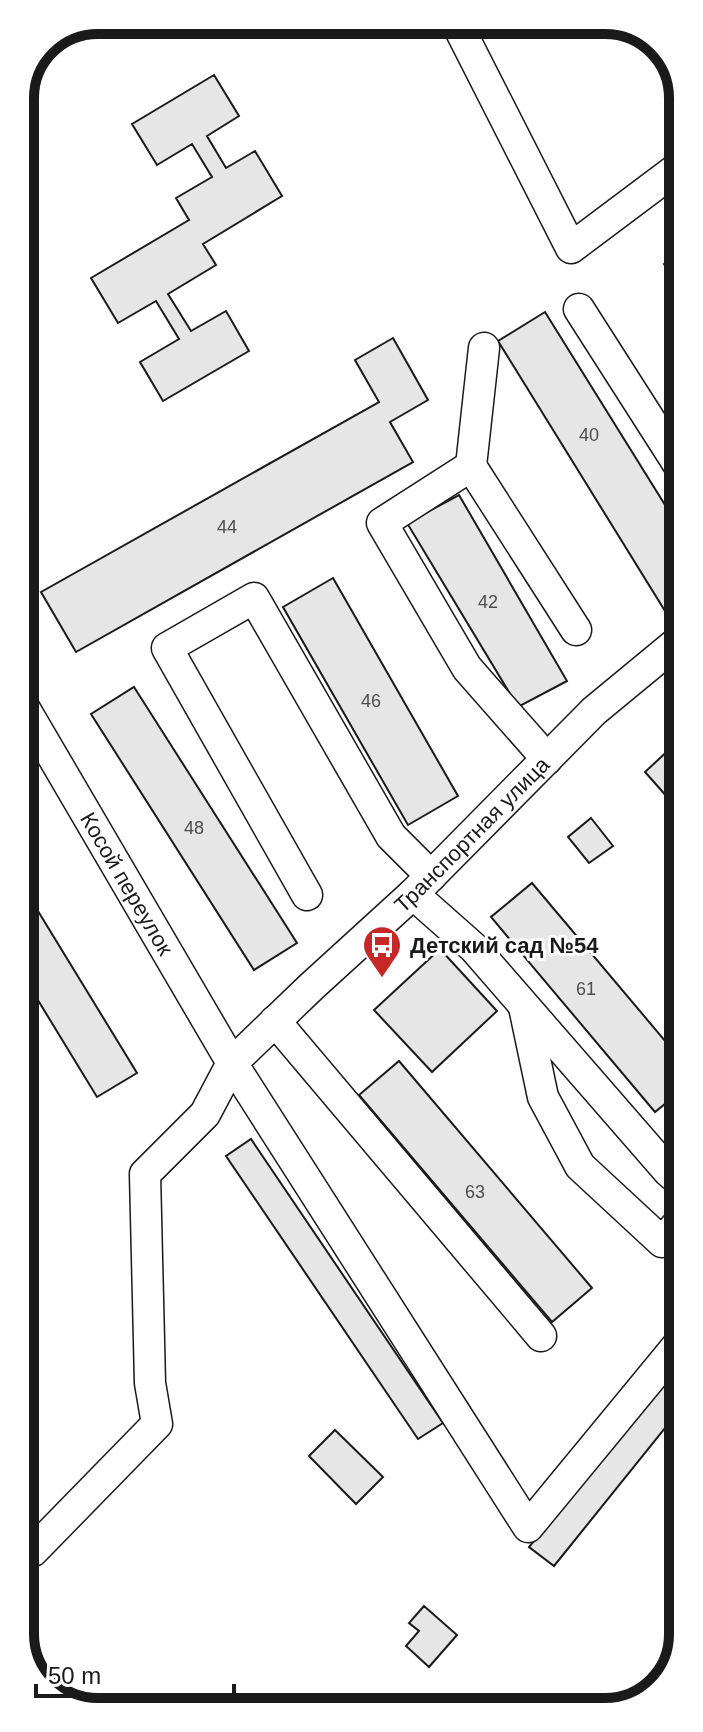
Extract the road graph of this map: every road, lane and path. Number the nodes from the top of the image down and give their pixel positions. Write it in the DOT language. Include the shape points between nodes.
graph roads {
  1 [pos="462,34"];
  2 [pos="669,174"];
  3 [pos="579,309"];
  4 [pos="484,348"];
  5 [pos="669,450"];
  6 [pos="471,466"];
  7 [pos="576,630"];
  8 [pos="669,649"];
  9 [pos="34,725"];
  10 [pos="547,759"];
  11 [pos="422,885"];
  12 [pos="307,895"];
  13 [pos="523,1005"];
  14 [pos="275,1021"];
  15 [pos="232,1063"];
  16 [pos="669,1172"];
  17 [pos="669,1234"];
  18 [pos="541,1336"];
  19 [pos="669,1356"];
  20 [pos="34,1550"];
  1 -- 2 [label="street" via="571,248"];
  3 -- 5 [label="street"];
  4 -- 6 [label="street"];
  6 -- 7 [label="street"];
  6 -- 10 [label="street" via="382,523 467,668"];
  8 -- 10 [label="street, Транспортная улица" via="594,711"];
  9 -- 15 [label="street, Косой переулок"];
  10 -- 11 [label="street, Транспортная улица"];
  11 -- 12 [label="street" via="254,598 167,648"];
  11 -- 13 [label="street"];
  11 -- 14 [label="street, Транспортная улица"];
  13 -- 16 [label="street"];
  13 -- 17 [label="street" via="543,1097 580,1166 662,1242"];
  14 -- 15 [label="street, Транспортная улица"];
  14 -- 18 [label="street"];
  15 -- 19 [label="street, Косой переулок" via="528,1527"];
  15 -- 20 [label="street, Транспортная улица" via="205,1114 145,1174 150,1383 157,1424"];
}
